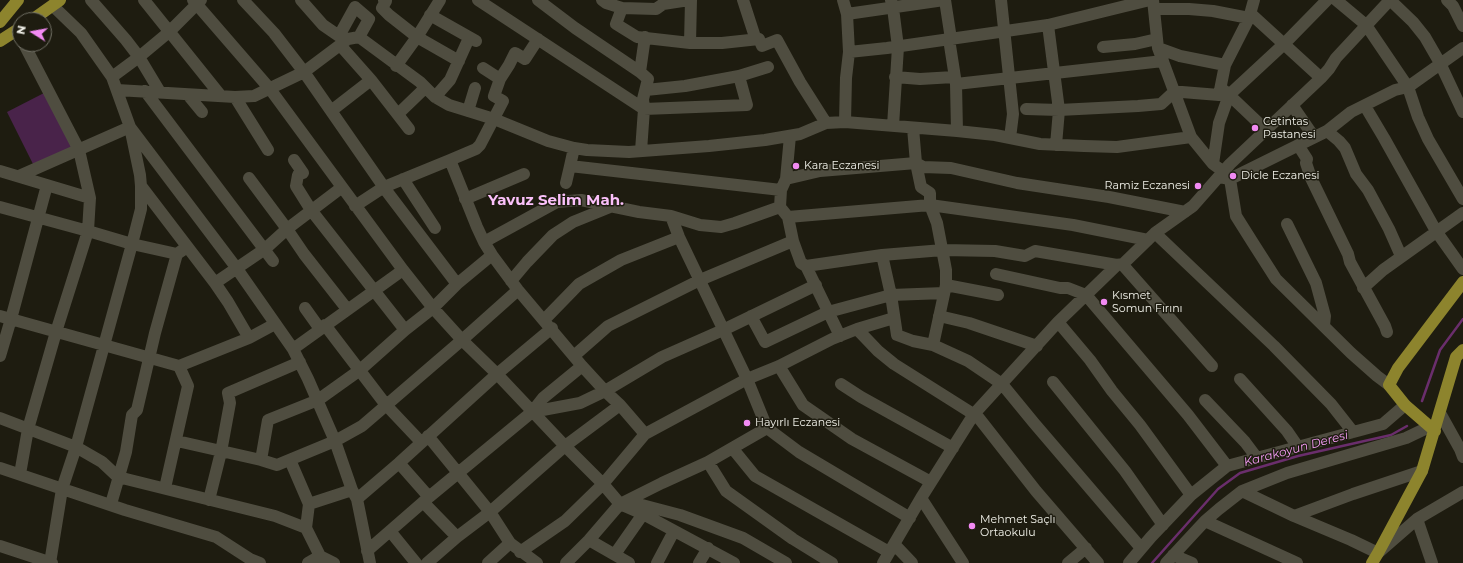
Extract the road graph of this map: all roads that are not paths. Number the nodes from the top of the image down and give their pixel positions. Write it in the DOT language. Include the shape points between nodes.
graph roads {
  1 [pos="18,0"];
  2 [pos="91,0"];
  3 [pos="144,0"];
  4 [pos="243,0"];
  5 [pos="302,0"];
  6 [pos="386,0"];
  7 [pos="440,0"];
  8 [pos="478,0"];
  9 [pos="538,0"];
  10 [pos="602,0"];
  11 [pos="690,0"];
  12 [pos="743,0"];
  13 [pos="843,0"];
  14 [pos="944,0"];
  15 [pos="1001,0"];
  16 [pos="1254,0"];
  17 [pos="1327,0"];
  18 [pos="1336,0"];
  19 [pos="1390,0"];
  20 [pos="1447,0"];
  21 [pos="197,1"];
  22 [pos="355,2"];
  23 [pos="57,3"];
  24 [pos="1152,3"];
  25 [pos="892,4"];
  26 [pos="622,8"];
  27 [pos="44,12"];
  28 [pos="847,14"];
  29 [pos="430,15"];
  30 [pos="1250,16"];
  31 [pos="0,22"];
  32 [pos="1048,25"];
  33 [pos="1366,25"];
  34 [pos="1463,26"];
  35 [pos="1003,30"];
  36 [pos="169,32"];
  37 [pos="12,34"];
  38 [pos="417,36"];
  39 [pos="645,38"];
  40 [pos="346,39"];
  41 [pos="538,39"];
  42 [pos="759,39"];
  43 [pos="950,39"];
  44 [pos="0,40"];
  45 [pos="690,43"];
  46 [pos="1157,43"];
  47 [pos="1284,44"];
  48 [pos="898,47"];
  49 [pos="1103,47"];
  50 [pos="1463,48"];
  51 [pos="28,52"];
  52 [pos="849,52"];
  53 [pos="139,57"];
  54 [pos="459,61"];
  55 [pos="1163,61"];
  56 [pos="1440,63"];
  57 [pos="1225,65"];
  58 [pos="396,66"];
  59 [pos="768,67"];
  60 [pos="483,68"];
  61 [pos="304,72"];
  62 [pos="640,72"];
  63 [pos="1055,73"];
  64 [pos="739,76"];
  65 [pos="112,77"];
  66 [pos="895,77"];
  67 [pos="1010,78"];
  68 [pos="1321,78"];
  69 [pos="500,79"];
  70 [pos="371,80"];
  71 [pos="955,80"];
  72 [pos="1408,87"];
  73 [pos="425,88"];
  74 [pos="475,88"];
  75 [pos="270,89"];
  76 [pos="117,90"];
  77 [pos="646,90"];
  78 [pos="145,91"];
  79 [pos="160,92"];
  80 [pos="1174,92"];
  81 [pos="1223,93"];
  82 [pos="188,95"];
  83 [pos="221,96"];
  84 [pos="235,97"];
  85 [pos="435,97"];
  86 [pos="1292,105"];
  87 [pos="1365,106"];
  88 [pos="644,109"];
  89 [pos="1026,109"];
  90 [pos="468,110"];
  91 [pos="1059,110"];
  92 [pos="331,111"];
  93 [pos="202,112"];
  94 [pos="1463,112"];
  95 [pos="398,114"];
  96 [pos="494,119"];
  97 [pos="845,122"];
  98 [pos="826,123"];
  99 [pos="893,126"];
  100 [pos="130,127"];
  101 [pos="912,128"];
  102 [pos="409,129"];
  103 [pos="1266,130"];
  104 [pos="957,131"];
  105 [pos="1327,131"];
  106 [pos="790,136"];
  107 [pos="1191,137"];
  108 [pos="1314,137"];
  109 [pos="1010,138"];
  110 [pos="1056,145"];
  111 [pos="1298,145"];
  112 [pos="574,148"];
  113 [pos="79,150"];
  114 [pos="268,150"];
  115 [pos="641,151"];
  116 [pos="294,160"];
  117 [pos="450,160"];
  118 [pos="916,163"];
  119 [pos="1213,164"];
  120 [pos="570,166"];
  121 [pos="0,171"];
  122 [pos="524,174"];
  123 [pos="19,176"];
  124 [pos="1224,176"];
  125 [pos="249,178"];
  126 [pos="403,179"];
  127 [pos="566,183"];
  128 [pos="47,184"];
  129 [pos="783,185"];
  130 [pos="141,186"];
  131 [pos="384,187"];
  132 [pos="341,188"];
  133 [pos="90,198"];
  134 [pos="465,199"];
  135 [pos="1463,199"];
  136 [pos="930,205"];
  137 [pos="355,206"];
  138 [pos="610,206"];
  139 [pos="0,207"];
  140 [pos="780,207"];
  141 [pos="311,210"];
  142 [pos="1185,212"];
  143 [pos="1463,213"];
  144 [pos="671,216"];
  145 [pos="38,217"];
  146 [pos="788,217"];
  147 [pos="1287,224"];
  148 [pos="435,228"];
  149 [pos="287,229"];
  150 [pos="88,231"];
  151 [pos="1436,231"];
  152 [pos="679,237"];
  153 [pos="1151,237"];
  154 [pos="793,241"];
  155 [pos="484,242"];
  156 [pos="132,244"];
  157 [pos="265,249"];
  158 [pos="182,250"];
  159 [pos="943,250"];
  160 [pos="492,255"];
  161 [pos="882,255"];
  162 [pos="1401,256"];
  163 [pos="273,261"];
  164 [pos="1119,265"];
  165 [pos="806,266"];
  166 [pos="237,268"];
  167 [pos="1463,269"];
  168 [pos="402,270"];
  169 [pos="996,274"];
  170 [pos="700,280"];
  171 [pos="1463,282"];
  172 [pos="215,283"];
  173 [pos="457,284"];
  174 [pos="816,285"];
  175 [pos="515,286"];
  176 [pos="1364,288"];
  177 [pos="945,289"];
  178 [pos="373,290"];
  179 [pos="892,295"];
  180 [pos="998,295"];
  181 [pos="1086,295"];
  182 [pos="305,308"];
  183 [pos="433,308"];
  184 [pos="347,309"];
  185 [pos="828,312"];
  186 [pos="752,316"];
  187 [pos="939,316"];
  188 [pos="6,318"];
  189 [pos="894,318"];
  190 [pos="1058,322"];
  191 [pos="275,324"];
  192 [pos="548,324"];
  193 [pos="1324,325"];
  194 [pos="322,327"];
  195 [pos="857,329"];
  196 [pos="405,330"];
  197 [pos="723,330"];
  198 [pos="56,332"];
  199 [pos="1387,332"];
  200 [pos="840,336"];
  201 [pos="249,338"];
  202 [pos="462,340"];
  203 [pos="105,345"];
  204 [pos="933,345"];
  205 [pos="1036,346"];
  206 [pos="293,349"];
  207 [pos="1463,350"];
  208 [pos="575,355"];
  209 [pos="0,356"];
  210 [pos="150,358"];
  211 [pos="300,362"];
  212 [pos="179,366"];
  213 [pos="582,366"];
  214 [pos="779,366"];
  215 [pos="1212,366"];
  216 [pos="360,370"];
  217 [pos="497,374"];
  218 [pos="747,379"];
  219 [pos="1240,379"];
  220 [pos="1053,382"];
  221 [pos="840,384"];
  222 [pos="1002,384"];
  223 [pos="1390,385"];
  224 [pos="604,391"];
  225 [pos="318,400"];
  226 [pos="1205,400"];
  227 [pos="386,405"];
  228 [pos="620,405"];
  229 [pos="1405,405"];
  230 [pos="532,412"];
  231 [pos="1440,413"];
  232 [pos="974,414"];
  233 [pos="0,418"];
  234 [pos="767,428"];
  235 [pos="28,429"];
  236 [pos="1432,429"];
  237 [pos="1353,432"];
  238 [pos="645,434"];
  239 [pos="424,439"];
  240 [pos="176,441"];
  241 [pos="335,441"];
  242 [pos="565,446"];
  243 [pos="76,447"];
  244 [pos="1298,447"];
  245 [pos="953,448"];
  246 [pos="734,449"];
  247 [pos="221,452"];
  248 [pos="1463,457"];
  249 [pos="1257,458"];
  250 [pos="261,460"];
  251 [pos="290,460"];
  252 [pos="708,462"];
  253 [pos="399,463"];
  254 [pos="1227,466"];
  255 [pos="0,468"];
  256 [pos="1422,472"];
  257 [pos="459,473"];
  258 [pos="20,474"];
  259 [pos="118,477"];
  260 [pos="931,482"];
  261 [pos="603,484"];
  262 [pos="165,488"];
  263 [pos="62,489"];
  264 [pos="1242,491"];
  265 [pos="1463,492"];
  266 [pos="354,494"];
  267 [pos="1192,495"];
  268 [pos="921,498"];
  269 [pos="208,500"];
  270 [pos="426,500"];
  271 [pos="111,504"];
  272 [pos="309,504"];
  273 [pos="620,504"];
  274 [pos="490,512"];
  275 [pos="643,514"];
  276 [pos="1294,516"];
  277 [pos="910,518"];
  278 [pos="1417,519"];
  279 [pos="1205,521"];
  280 [pos="1163,525"];
  281 [pos="306,528"];
  282 [pos="390,531"];
  283 [pos="674,532"];
  284 [pos="457,537"];
  285 [pos="589,540"];
  286 [pos="510,544"];
  287 [pos="0,546"];
  288 [pos="708,548"];
  289 [pos="892,548"];
  290 [pos="1086,548"];
  291 [pos="1141,548"];
  292 [pos="367,551"];
  293 [pos="520,552"];
  294 [pos="615,554"];
  295 [pos="320,556"];
  296 [pos="1375,558"];
  297 [pos="1169,559"];
  298 [pos="50,563"];
  299 [pos="260,563"];
  300 [pos="308,563"];
  301 [pos="334,563"];
  302 [pos="370,563"];
  303 [pos="416,563"];
  304 [pos="427,563"];
  305 [pos="488,563"];
  306 [pos="537,563"];
  307 [pos="566,563"];
  308 [pos="629,563"];
  309 [pos="656,563"];
  310 [pos="699,563"];
  311 [pos="734,563"];
  312 [pos="786,563"];
  313 [pos="832,563"];
  314 [pos="883,563"];
  315 [pos="912,563"];
  316 [pos="963,563"];
  317 [pos="1068,563"];
  318 [pos="1098,563"];
  319 [pos="1129,563"];
  320 [pos="1192,563"];
  321 [pos="1297,563"];
  322 [pos="1432,563"];
  1 -- 31 [label="main road"];
  2 -- 53 [label="street"];
  3 -- 36 [label="street"];
  4 -- 61 [label="street" via="274,33"];
  5 -- 40 [label="street" via="323,25"];
  6 -- 38 [label="street" via="382,8"];
  7 -- 29 [label="street"];
  8 -- 41 [label="street"];
  9 -- 62 [label="street"];
  10 -- 26 [label="street"];
  11 -- 26 [label="street" via="663,4 656,9"];
  11 -- 45 [label="street"];
  12 -- 42 [label="street" via="755,37"];
  13 -- 28 [label="street"];
  14 -- 25 [label="street"];
  14 -- 43 [label="street"];
  15 -- 35 [label="street"];
  16 -- 30 [label="street"];
  17 -- 47 [label="street"];
  18 -- 33 [label="street"];
  19 -- 33 [label="street"];
  19 -- 56 [label="street" via="1425,37"];
  20 -- 34 [label="street"];
  21 -- 36 [label="street"];
  21 -- 75 [label="street"];
  22 -- 40 [label="street"];
  22 -- 40 [label="street" via="368,19"];
  23 -- 27 [label="main road"];
  23 -- 65 [label="street"];
  24 -- 30 [label="street"];
  24 -- 32 [label="street"];
  24 -- 46 [label="street"];
  25 -- 28 [label="street"];
  25 -- 48 [label="street"];
  26 -- 39 [label="street" via="616,24 637,37"];
  28 -- 52 [label="street"];
  29 -- 38 [label="street"];
  29 -- 54 [label="street" via="472,39"];
  30 -- 47 [label="street"];
  30 -- 57 [label="street"];
  32 -- 35 [label="street"];
  32 -- 63 [label="street"];
  33 -- 68 [label="street"];
  33 -- 72 [label="street"];
  35 -- 43 [label="street"];
  35 -- 67 [label="street"];
  36 -- 53 [label="street"];
  36 -- 83 [label="street"];
  37 -- 44 [label="main road"];
  38 -- 54 [label="street"];
  38 -- 58 [label="street"];
  39 -- 45 [label="street"];
  39 -- 62 [label="street"];
  40 -- 58 [label="street"];
  40 -- 61 [label="street"];
  40 -- 70 [label="street"];
  41 -- 69 [label="street" via="525,59 515,53"];
  41 -- 88 [label="street"];
  42 -- 45 [label="street"];
  42 -- 98 [label="street" via="762,46 777,40"];
  43 -- 48 [label="street"];
  43 -- 71 [label="street"];
  46 -- 49 [label="street"];
  46 -- 55 [label="street"];
  46 -- 57 [label="street" via="1180,56"];
  47 -- 68 [label="street"];
  47 -- 81 [label="street"];
  48 -- 52 [label="street"];
  48 -- 66 [label="street"];
  50 -- 56 [label="street"];
  51 -- 113 [label="street"];
  52 -- 97 [label="street"];
  53 -- 65 [label="street"];
  53 -- 79 [label="street"];
  54 -- 85 [label="street" via="450,80"];
  55 -- 63 [label="street"];
  55 -- 80 [label="street"];
  56 -- 72 [label="street"];
  56 -- 94 [label="street"];
  57 -- 81 [label="street"];
  58 -- 73 [label="street"];
  59 -- 64 [label="street"];
  60 -- 69 [label="street"];
  61 -- 75 [label="street"];
  61 -- 92 [label="street"];
  62 -- 77 [label="street" via="648,79"];
  63 -- 67 [label="street"];
  63 -- 91 [label="street"];
  64 -- 77 [label="street"];
  64 -- 88 [label="street" via="747,105"];
  65 -- 76 [label="street"];
  66 -- 71 [label="street"];
  66 -- 99 [label="street"];
  67 -- 71 [label="street"];
  67 -- 109 [label="street"];
  68 -- 86 [label="street"];
  69 -- 96 [label="street" via="494,96 503,101"];
  70 -- 92 [label="street"];
  70 -- 95 [label="street"];
  71 -- 104 [label="street"];
  72 -- 87 [label="street" via="1396,90"];
  72 -- 135 [label="street" via="1428,139"];
  73 -- 85 [label="street"];
  73 -- 95 [label="street"];
  74 -- 90 [label="street"];
  75 -- 84 [label="street" via="254,96"];
  75 -- 132 [label="street"];
  76 -- 78 [label="street"];
  76 -- 100 [label="street"];
  77 -- 88 [label="street" via="643,99"];
  78 -- 79 [label="street"];
  78 -- 157 [label="street"];
  79 -- 82 [label="street"];
  80 -- 81 [label="street"];
  80 -- 91 [label="street" via="1161,104"];
  80 -- 107 [label="street"];
  81 -- 103 [label="street"];
  81 -- 119 [label="street"];
  82 -- 83 [label="street"];
  82 -- 93 [label="street"];
  83 -- 84 [label="street"];
  84 -- 114 [label="street"];
  85 -- 90 [label="street" via="449,105"];
  86 -- 103 [label="street"];
  86 -- 108 [label="street"];
  87 -- 105 [label="street" via="1351,112"];
  87 -- 151 [label="street"];
  88 -- 115 [label="street"];
  89 -- 91 [label="street"];
  90 -- 96 [label="street"];
  91 -- 110 [label="street"];
  92 -- 131 [label="street"];
  95 -- 102 [label="street"];
  96 -- 112 [label="street" via="548,141"];
  96 -- 117 [label="street" via="476,149"];
  97 -- 98 [label="street"];
  97 -- 99 [label="street"];
  98 -- 106 [label="street"];
  99 -- 101 [label="street"];
  100 -- 113 [label="street"];
  100 -- 130 [label="street"];
  100 -- 166 [label="street"];
  101 -- 104 [label="street"];
  101 -- 118 [label="street"];
  103 -- 124 [label="street"];
  104 -- 109 [label="street"];
  105 -- 108 [label="street"];
  105 -- 162 [label="street" via="1345,148 1356,174 1368,190"];
  106 -- 115 [label="street"];
  106 -- 129 [label="street"];
  107 -- 110 [label="street" via="1117,147"];
  107 -- 119 [label="street"];
  108 -- 111 [label="street"];
  109 -- 110 [label="street"];
  111 -- 124 [label="street"];
  111 -- 176 [label="street" via="1307,159 1311,178"];
  112 -- 115 [label="street"];
  112 -- 120 [label="street"];
  113 -- 123 [label="street"];
  113 -- 133 [label="street"];
  116 -- 141 [label="street" via="303,173 298,175 296,186"];
  117 -- 126 [label="street"];
  117 -- 134 [label="street"];
  118 -- 129 [label="street" via="820,171"];
  118 -- 136 [label="street" via="921,187 930,193"];
  118 -- 142 [label="street" via="924,167 951,168 1017,183"];
  119 -- 124 [label="street"];
  120 -- 127 [label="street"];
  120 -- 129 [label="street" via="672,178"];
  121 -- 123 [label="street"];
  122 -- 134 [label="street"];
  123 -- 128 [label="street"];
  124 -- 142 [label="street"];
  124 -- 193 [label="street" via="1236,216 1276,279"];
  125 -- 149 [label="street"];
  126 -- 131 [label="street"];
  126 -- 148 [label="street"];
  128 -- 133 [label="street"];
  128 -- 145 [label="street"];
  129 -- 140 [label="street"];
  130 -- 156 [label="street" via="141,209"];
  130 -- 158 [label="street"];
  131 -- 137 [label="street"];
  131 -- 173 [label="street"];
  132 -- 137 [label="street"];
  132 -- 141 [label="street"];
  133 -- 150 [label="street"];
  134 -- 155 [label="street"];
  136 -- 146 [label="street"];
  136 -- 153 [label="street"];
  136 -- 159 [label="street"];
  137 -- 168 [label="street"];
  138 -- 144 [label="street"];
  138 -- 155 [label="street" via="581,200 557,202"];
  138 -- 175 [label="street" via="573,222 553,235 527,262"];
  139 -- 145 [label="street"];
  140 -- 144 [label="street" via="722,227"];
  140 -- 146 [label="street"];
  141 -- 149 [label="street"];
  141 -- 178 [label="street"];
  142 -- 153 [label="street"];
  143 -- 151 [label="street"];
  144 -- 152 [label="street"];
  145 -- 150 [label="street"];
  145 -- 188 [label="street"];
  146 -- 154 [label="street"];
  147 -- 193 [label="street" via="1316,283 1325,316"];
  149 -- 157 [label="street"];
  149 -- 184 [label="street"];
  150 -- 156 [label="street"];
  150 -- 198 [label="street"];
  151 -- 162 [label="street"];
  151 -- 167 [label="street"];
  152 -- 170 [label="street"];
  152 -- 192 [label="street" via="621,260 579,284"];
  153 -- 164 [label="street"];
  153 -- 237 [label="street" via="1274,346 1331,404"];
  154 -- 165 [label="street" via="801,263"];
  154 -- 170 [label="street"];
  155 -- 160 [label="street"];
  156 -- 158 [label="street"];
  156 -- 203 [label="street"];
  157 -- 163 [label="street"];
  157 -- 166 [label="street"];
  158 -- 172 [label="street"];
  158 -- 210 [label="street" via="155,333"];
  159 -- 161 [label="street"];
  159 -- 164 [label="street" via="995,251 1025,256 1035,251"];
  159 -- 177 [label="street"];
  160 -- 173 [label="street"];
  160 -- 175 [label="street"];
  161 -- 165 [label="street"];
  161 -- 179 [label="street"];
  162 -- 176 [label="street"];
  164 -- 181 [label="street"];
  164 -- 215 [label="street"];
  165 -- 174 [label="street"];
  166 -- 172 [label="street"];
  166 -- 191 [label="street"];
  168 -- 178 [label="street"];
  168 -- 183 [label="street"];
  169 -- 181 [label="street" via="1068,288"];
  170 -- 197 [label="street"];
  170 -- 208 [label="street" via="608,326"];
  171 -- 223 [label="main road" via="1398,368"];
  172 -- 201 [label="street"];
  173 -- 183 [label="street"];
  174 -- 185 [label="street"];
  174 -- 186 [label="street"];
  175 -- 192 [label="street"];
  175 -- 202 [label="street"];
  176 -- 199 [label="street"];
  177 -- 179 [label="street"];
  177 -- 180 [label="street"];
  177 -- 187 [label="street"];
  178 -- 184 [label="street"];
  178 -- 196 [label="street"];
  179 -- 185 [label="street"];
  179 -- 189 [label="street"];
  181 -- 190 [label="street"];
  181 -- 254 [label="street" via="1188,415"];
  182 -- 194 [label="street"];
  183 -- 196 [label="street"];
  183 -- 202 [label="street"];
  184 -- 194 [label="street"];
  185 -- 186 [label="street" via="765,342"];
  185 -- 200 [label="street"];
  186 -- 197 [label="street"];
  187 -- 204 [label="street"];
  187 -- 205 [label="street" via="969,323"];
  188 -- 198 [label="street"];
  188 -- 209 [label="street"];
  189 -- 195 [label="street"];
  189 -- 204 [label="street" via="897,334 913,341"];
  190 -- 205 [label="street"];
  190 -- 267 [label="street" via="1090,360"];
  191 -- 201 [label="street"];
  191 -- 206 [label="street"];
  192 -- 208 [label="street"];
  192 -- 217 [label="street"];
  193 -- 223 [label="street" via="1377,376"];
  194 -- 206 [label="street"];
  194 -- 216 [label="street"];
  195 -- 200 [label="street"];
  195 -- 232 [label="street" via="878,352 894,364"];
  196 -- 216 [label="street"];
  197 -- 218 [label="street"];
  197 -- 224 [label="street" via="662,357"];
  198 -- 203 [label="street"];
  198 -- 235 [label="street"];
  200 -- 214 [label="street"];
  201 -- 212 [label="street"];
  202 -- 217 [label="street"];
  202 -- 227 [label="street"];
  203 -- 210 [label="street"];
  203 -- 243 [label="street"];
  204 -- 222 [label="street" via="968,361"];
  205 -- 222 [label="street"];
  206 -- 211 [label="street"];
  207 -- 231 [label="main road" via="1456,357"];
  208 -- 213 [label="street"];
  210 -- 212 [label="street"];
  210 -- 259 [label="street" via="137,410 132,415 126,452"];
  211 -- 225 [label="street"];
  211 -- 247 [label="street" via="228,393 230,403"];
  212 -- 240 [label="street" via="188,386"];
  213 -- 224 [label="street"];
  213 -- 230 [label="street" via="543,398"];
  214 -- 218 [label="street"];
  214 -- 260 [label="street" via="803,405 852,439"];
  216 -- 225 [label="street"];
  216 -- 227 [label="street"];
  217 -- 230 [label="street"];
  217 -- 239 [label="street"];
  218 -- 234 [label="street"];
  218 -- 238 [label="street"];
  219 -- 244 [label="street" via="1287,431"];
  220 -- 280 [label="street" via="1126,471"];
  221 -- 245 [label="street"];
  222 -- 232 [label="street"];
  222 -- 291 [label="street"];
  223 -- 229 [label="main road"];
  224 -- 228 [label="street"];
  224 -- 230 [label="street" via="580,404"];
  225 -- 241 [label="street"];
  225 -- 250 [label="street" via="268,420"];
  226 -- 249 [label="street"];
  227 -- 239 [label="street"];
  227 -- 241 [label="street" via="362,426"];
  228 -- 238 [label="street"];
  228 -- 242 [label="street"];
  229 -- 236 [label="main road"];
  229 -- 237 [label="street" via="1383,424"];
  230 -- 242 [label="street"];
  230 -- 257 [label="street"];
  231 -- 236 [label="main road"];
  231 -- 248 [label="street"];
  232 -- 245 [label="street"];
  232 -- 290 [label="street"];
  233 -- 235 [label="street"];
  234 -- 246 [label="street"];
  234 -- 277 [label="street" via="799,452"];
  235 -- 243 [label="street"];
  235 -- 258 [label="street"];
  236 -- 256 [label="main road"];
  236 -- 264 [label="street" via="1287,473"];
  237 -- 244 [label="street"];
  238 -- 261 [label="street"];
  239 -- 253 [label="street"];
  239 -- 257 [label="street"];
  240 -- 247 [label="street"];
  240 -- 262 [label="street"];
  241 -- 251 [label="street"];
  241 -- 266 [label="street"];
  242 -- 261 [label="street"];
  242 -- 274 [label="street"];
  243 -- 259 [label="street" via="102,462"];
  243 -- 263 [label="street"];
  244 -- 249 [label="street"];
  245 -- 260 [label="street"];
  246 -- 252 [label="street"];
  246 -- 289 [label="street" via="755,476"];
  247 -- 250 [label="street"];
  247 -- 269 [label="street"];
  249 -- 254 [label="street"];
  250 -- 251 [label="street" via="277,465"];
  251 -- 272 [label="street"];
  252 -- 273 [label="street"];
  252 -- 313 [label="street" via="726,491 793,539"];
  253 -- 266 [label="street"];
  253 -- 270 [label="street"];
  254 -- 267 [label="street"];
  255 -- 258 [label="street"];
  256 -- 276 [label="street"];
  256 -- 296 [label="main road"];
  257 -- 270 [label="street"];
  257 -- 274 [label="street"];
  258 -- 263 [label="street"];
  259 -- 262 [label="street"];
  259 -- 271 [label="street"];
  260 -- 268 [label="street"];
  261 -- 273 [label="street"];
  261 -- 293 [label="street" via="565,521"];
  262 -- 269 [label="street"];
  263 -- 271 [label="street"];
  263 -- 298 [label="street"];
  264 -- 276 [label="street"];
  264 -- 279 [label="street"];
  265 -- 278 [label="street"];
  266 -- 272 [label="street"];
  266 -- 292 [label="street"];
  267 -- 280 [label="street"];
  268 -- 277 [label="street"];
  268 -- 316 [label="street"];
  269 -- 281 [label="street" via="276,516"];
  270 -- 282 [label="street"];
  270 -- 284 [label="street"];
  271 -- 299 [label="street" via="216,537"];
  272 -- 281 [label="street"];
  273 -- 275 [label="street"];
  273 -- 285 [label="street"];
  273 -- 312 [label="street" via="642,505 680,515 744,538"];
  274 -- 284 [label="street"];
  274 -- 286 [label="street"];
  275 -- 283 [label="street"];
  275 -- 294 [label="street"];
  276 -- 296 [label="street" via="1351,540"];
  277 -- 289 [label="street"];
  278 -- 296 [label="street"];
  278 -- 322 [label="street"];
  279 -- 297 [label="street"];
  279 -- 321 [label="street"];
  280 -- 291 [label="street"];
  281 -- 295 [label="street"];
  282 -- 292 [label="street"];
  282 -- 303 [label="street"];
  283 -- 288 [label="street"];
  283 -- 309 [label="street"];
  284 -- 304 [label="street"];
  285 -- 294 [label="street"];
  285 -- 307 [label="street"];
  286 -- 293 [label="street"];
  286 -- 305 [label="street"];
  287 -- 298 [label="street"];
  288 -- 310 [label="street"];
  288 -- 311 [label="street"];
  289 -- 314 [label="street"];
  289 -- 315 [label="street"];
  290 -- 317 [label="street"];
  290 -- 318 [label="street"];
  291 -- 319 [label="street"];
  292 -- 302 [label="street"];
  293 -- 306 [label="street"];
  294 -- 308 [label="street"];
  295 -- 300 [label="street"];
  295 -- 301 [label="street"];
  297 -- 320 [label="street"];
}
